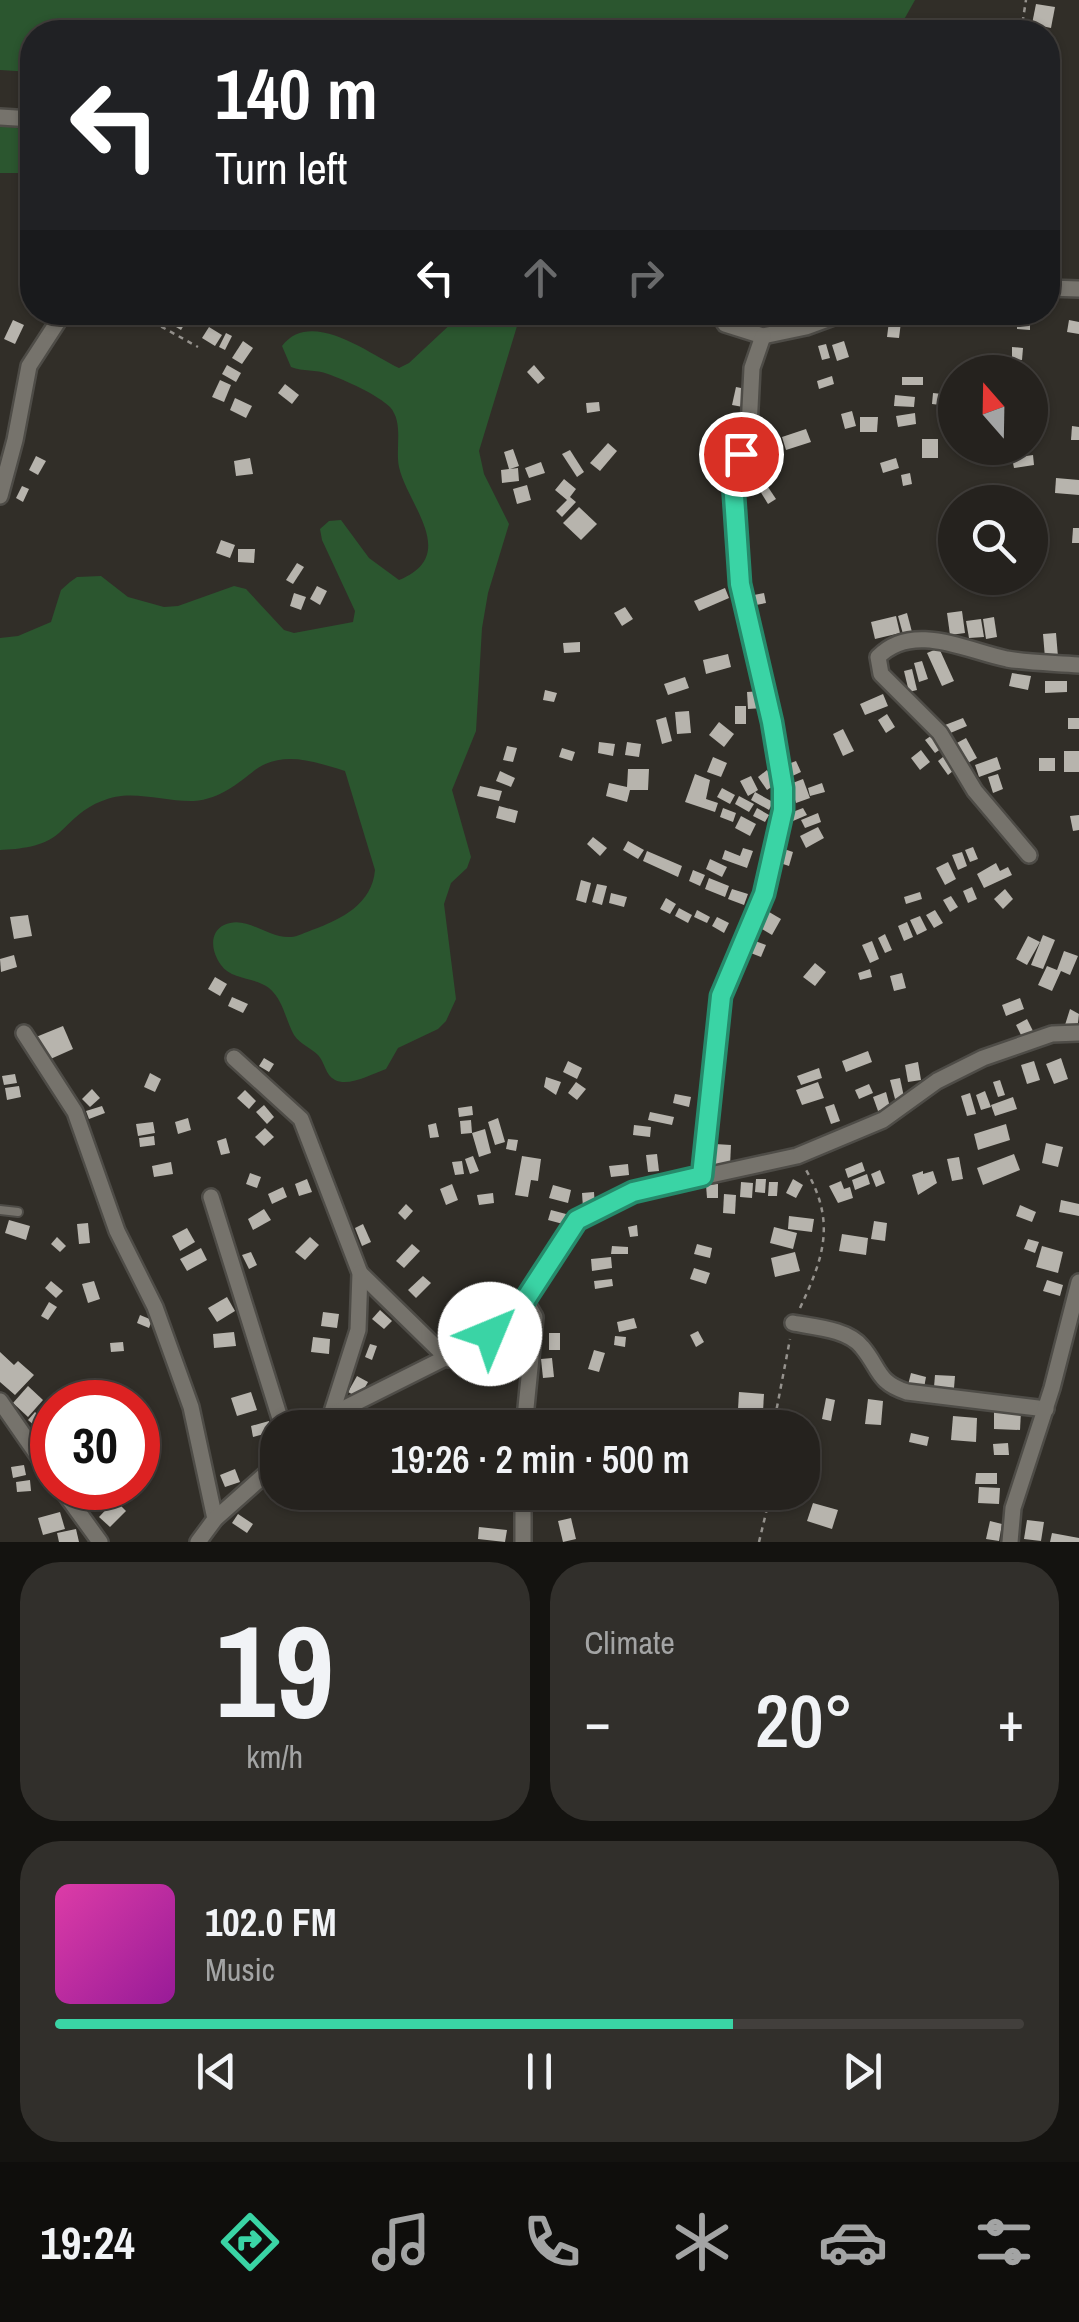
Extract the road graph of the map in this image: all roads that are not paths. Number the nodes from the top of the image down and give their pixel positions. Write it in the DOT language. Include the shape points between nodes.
graph roads {
  1 [pos="56,325"];
  2 [pos="728,325"];
  3 [pos="811,325"];
  4 [pos="763,336"];
  5 [pos="0,496"];
  6 [pos="1079,665"];
  7 [pos="1029,855"];
  8 [pos="24,1033"];
  9 [pos="1079,1033"];
  10 [pos="234,1058"];
  11 [pos="702,1176"];
  12 [pos="211,1198"];
  13 [pos="0,1210"];
  14 [pos="18,1212"];
  15 [pos="360,1272"];
  16 [pos="1079,1282"];
  17 [pos="525,1300"];
  18 [pos="793,1322"];
  19 [pos="448,1358"];
  20 [pos="0,1402"];
  21 [pos="1046,1408"];
  22 [pos="277,1410"];
  23 [pos="332,1410"];
  24 [pos="339,1410"];
  25 [pos="526,1410"];
  26 [pos="30,1445"];
  27 [pos="260,1479"];
  28 [pos="76,1510"];
  29 [pos="523,1510"];
  30 [pos="216,1519"];
  31 [pos="100,1542"];
  32 [pos="198,1542"];
  33 [pos="523,1542"];
  34 [pos="1010,1542"];
  1 -- 5 [label="street" via="29,366"];
  2 -- 4 [label="street"];
  3 -- 4 [label="street"];
  4 -- 11 [label="street" via="733,481 734,530 775,735 783,810 764,894 721,996"];
  6 -- 7 [label="street" via="1008,659 931,639 900,643 878,656 881,674 940,733 974,791"];
  8 -- 30 [label="street" via="75,1112 118,1232 156,1307 191,1408"];
  9 -- 11 [label="street" via="1052,1034 982,1058 883,1120 798,1156"];
  10 -- 15 [label="street" via="301,1119"];
  11 -- 17 [label="street" via="633,1192 577,1220"];
  12 -- 22 [label="street"];
  13 -- 14 [label="lane"];
  15 -- 19 [label="street"];
  15 -- 23 [label="street" via="358,1330"];
  16 -- 21 [label="street"];
  17 -- 19 [label="street" via="490,1334"];
  17 -- 25 [label="street" via="535,1317"];
  18 -- 21 [label="street" via="848,1336 890,1386 907,1392"];
  19 -- 24 [label="street"];
  20 -- 26 [label="street"];
  21 -- 34 [label="street" via="1013,1508"];
  27 -- 30 [label="street"];
  28 -- 31 [label="street"];
  29 -- 33 [label="street"];
  30 -- 32 [label="street"];
}
